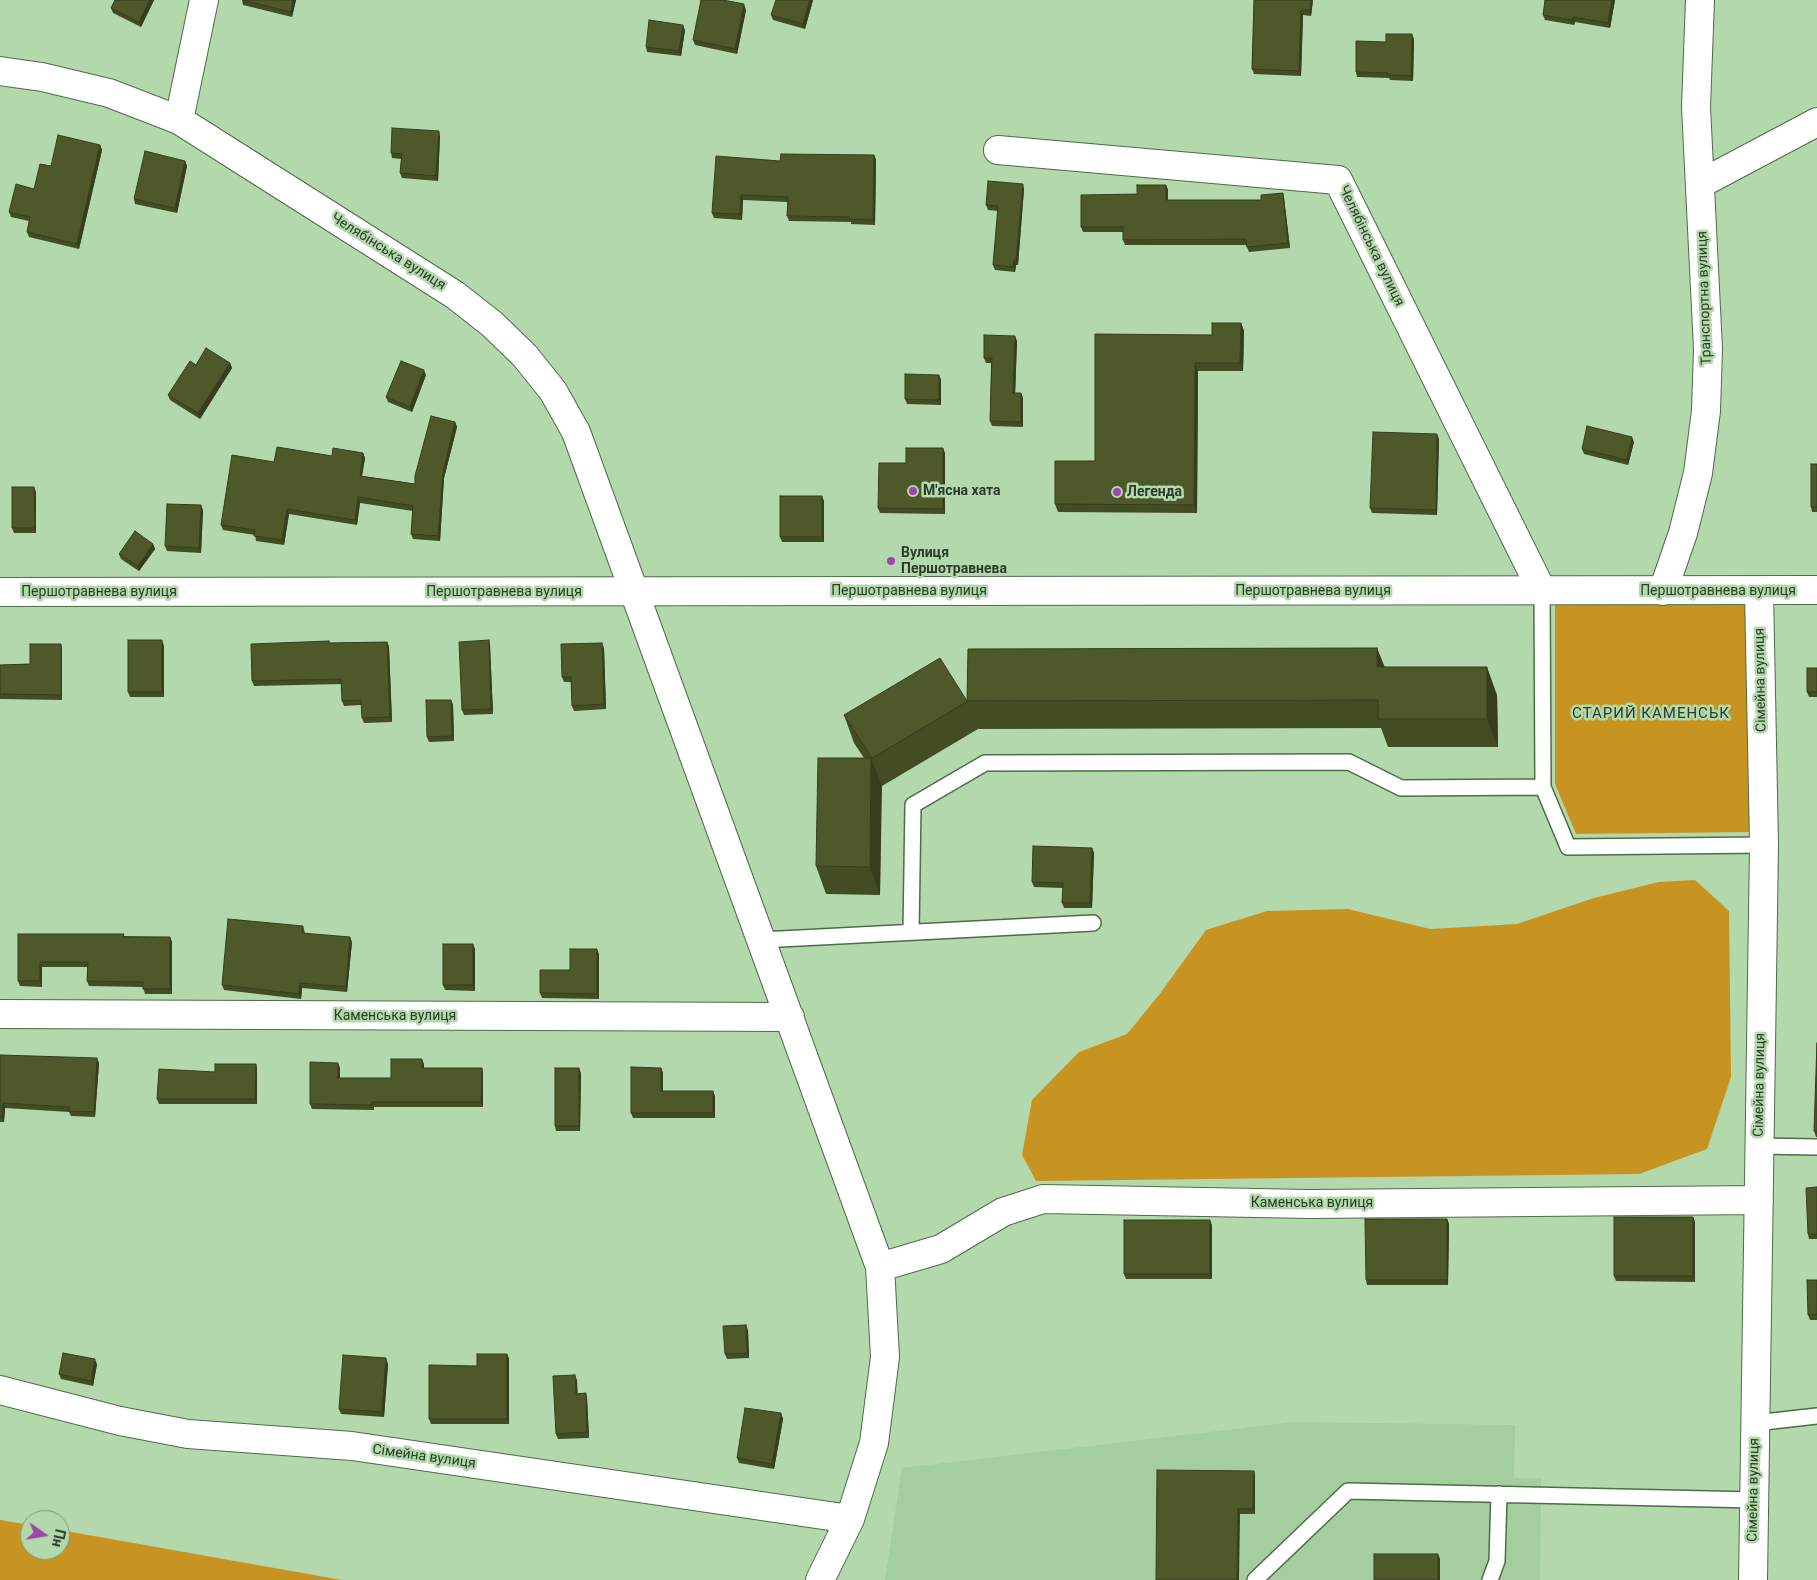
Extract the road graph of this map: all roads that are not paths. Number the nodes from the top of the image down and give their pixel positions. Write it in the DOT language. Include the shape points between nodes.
graph roads {
  1 [pos="204,0"];
  2 [pos="1700,0"];
  3 [pos="0,72"];
  4 [pos="179,120"];
  5 [pos="1817,122"];
  6 [pos="998,150"];
  7 [pos="1700,184"];
  8 [pos="1759,590"];
  9 [pos="1817,590"];
  10 [pos="634,591"];
  11 [pos="1542,591"];
  12 [pos="1663,591"];
  13 [pos="0,592"];
  14 [pos="1543,787"];
  15 [pos="1764,845"];
  16 [pos="1093,923"];
  17 [pos="911,932"];
  18 [pos="761,940"];
  19 [pos="0,1014"];
  20 [pos="790,1017"];
  21 [pos="1759,1146"];
  22 [pos="1817,1147"];
  23 [pos="1759,1200"];
  24 [pos="880,1267"];
  25 [pos="0,1390"];
  26 [pos="1817,1416"];
  27 [pos="1755,1423"];
  28 [pos="1499,1494"];
  29 [pos="1754,1500"];
  30 [pos="850,1518"];
  31 [pos="820,1580"];
  32 [pos="1255,1580"];
  33 [pos="1490,1580"];
  34 [pos="1753,1580"];
  1 -- 4 [label="street"];
  2 -- 7 [label="street, Транспортна вулиця" via="1696,107"];
  3 -- 4 [label="street, Челябінська вулиця" via="42,77 109,93"];
  4 -- 10 [label="street, Челябінська вулиця" via="455,295 525,356 553,391 576,432"];
  5 -- 7 [label="street"];
  6 -- 11 [label="street, Челябінська вулиця" via="1338,180"];
  7 -- 12 [label="street, Транспортна вулиця" via="1708,349 1706,411 1698,473 1683,533"];
  8 -- 9 [label="street, Першотравнева вулиця"];
  8 -- 12 [label="street, Першотравнева вулиця"];
  8 -- 15 [label="street, Сімейна вулиця"];
  10 -- 11 [label="street, Першотравнева вулиця"];
  10 -- 13 [label="street, Першотравнева вулиця"];
  10 -- 18 [label="street, Челябінська вулиця"];
  11 -- 12 [label="street, Першотравнева вулиця"];
  11 -- 14 [label="lane"];
  14 -- 15 [label="lane" via="1568,847"];
  14 -- 17 [label="lane" via="1401,788 1348,762 985,762 913,805"];
  15 -- 21 [label="street, Сімейна вулиця"];
  16 -- 17 [label="lane"];
  17 -- 18 [label="lane"];
  18 -- 20 [label="street, Челябінська вулиця"];
  19 -- 20 [label="street, Каменська вулиця"];
  20 -- 24 [label="street, Челябінська вулиця"];
  21 -- 22 [label="lane"];
  21 -- 23 [label="street, Сімейна вулиця"];
  23 -- 24 [label="street, Каменська вулиця" via="1310,1204 1043,1199 1003,1212 941,1249"];
  23 -- 27 [label="street, Сімейна вулиця"];
  24 -- 30 [label="street, Челябінська вулиця" via="885,1357 874,1442"];
  25 -- 30 [label="street, Сімейна вулиця" via="120,1421 188,1434 352,1446"];
  26 -- 27 [label="lane"];
  27 -- 29 [label="street, Сімейна вулиця"];
  28 -- 29 [label="lane"];
  28 -- 32 [label="lane" via="1348,1491"];
  28 -- 33 [label="lane" via="1497,1562"];
  29 -- 34 [label="street, Сімейна вулиця"];
  30 -- 31 [label="street, Челябінська вулиця"];
}
